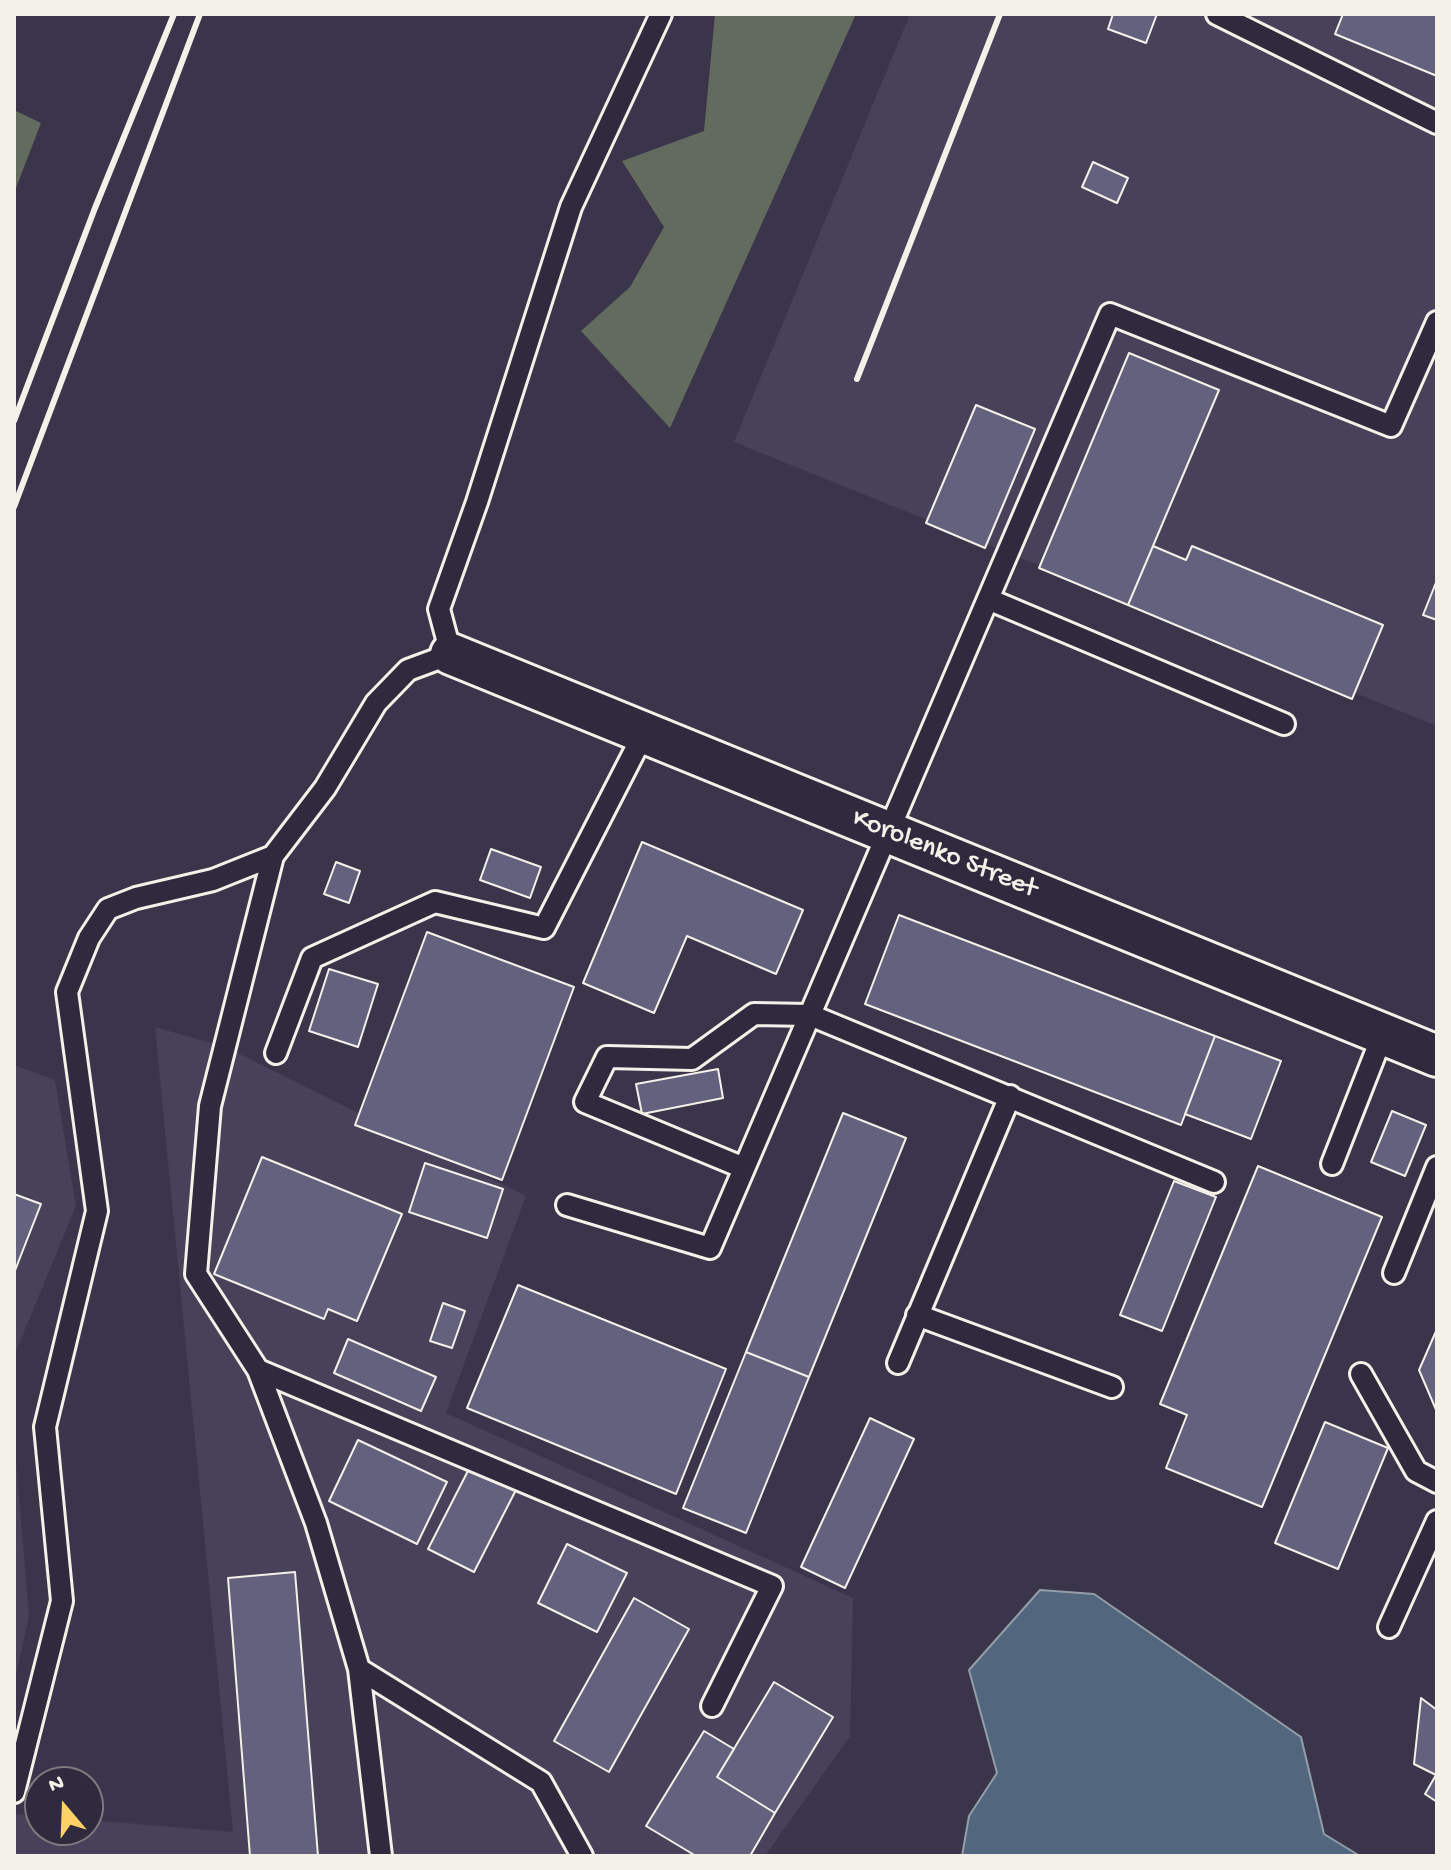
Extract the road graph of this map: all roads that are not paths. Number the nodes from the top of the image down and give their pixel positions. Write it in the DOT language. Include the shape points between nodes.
graph roads {
  1 [pos="661,14"];
  2 [pos="1229,17"];
  3 [pos="1437,123"];
  4 [pos="1437,322"];
  5 [pos="988,599"];
  6 [pos="451,654"];
  7 [pos="1284,724"];
  8 [pos="644,733"];
  9 [pos="889,832"];
  10 [pos="273,856"];
  11 [pos="810,1015"];
  12 [pos="1383,1034"];
  13 [pos="276,1053"];
  14 [pos="1437,1056"];
  15 [pos="1010,1096"];
  16 [pos="1332,1164"];
  17 [pos="1437,1167"];
  18 [pos="744,1168"];
  19 [pos="1214,1182"];
  20 [pos="567,1205"];
  21 [pos="1394,1273"];
  22 [pos="917,1315"];
  23 [pos="898,1363"];
  24 [pos="258,1370"];
  25 [pos="1361,1374"];
  26 [pos="1112,1387"];
  27 [pos="1437,1482"];
  28 [pos="1437,1521"];
  29 [pos="1389,1627"];
  30 [pos="359,1669"];
  31 [pos="712,1706"];
  32 [pos="14,1792"];
  33 [pos="381,1856"];
  34 [pos="582,1856"];
  1 -- 6 [label="lane" via="571,207 439,609"];
  2 -- 3 [label="lane"];
  4 -- 5 [label="lane" via="1391,426 1110,314"];
  5 -- 7 [label="lane"];
  5 -- 9 [label="lane"];
  6 -- 8 [label="street, Korolenko Street"];
  6 -- 10 [label="lane" via="408,670 376,703 325,788"];
  8 -- 9 [label="street, Korolenko Street"];
  8 -- 13 [label="lane" via="544,928 435,902 312,958"];
  9 -- 11 [label="lane"];
  9 -- 12 [label="street, Korolenko Street"];
  10 -- 24 [label="lane" via="210,1106 196,1274"];
  10 -- 32 [label="lane" via="213,880 108,909 89,938 67,992 97,1211 45,1427 62,1601"];
  11 -- 15 [label="lane"];
  11 -- 18 [label="lane"];
  11 -- 18 [label="lane" via="754,1014 692,1059 607,1057 585,1102"];
  12 -- 14 [label="street, Korolenko Street"];
  12 -- 16 [label="lane"];
  15 -- 19 [label="lane"];
  15 -- 22 [label="lane"];
  17 -- 21 [label="lane"];
  18 -- 20 [label="lane" via="710,1248"];
  22 -- 23 [label="lane"];
  22 -- 26 [label="lane"];
  24 -- 30 [label="lane" via="316,1523"];
  24 -- 31 [label="lane" via="772,1586"];
  25 -- 27 [label="lane" via="1416,1471"];
  28 -- 29 [label="lane"];
  30 -- 33 [label="lane"];
  30 -- 34 [label="lane" via="541,1782"];
}
